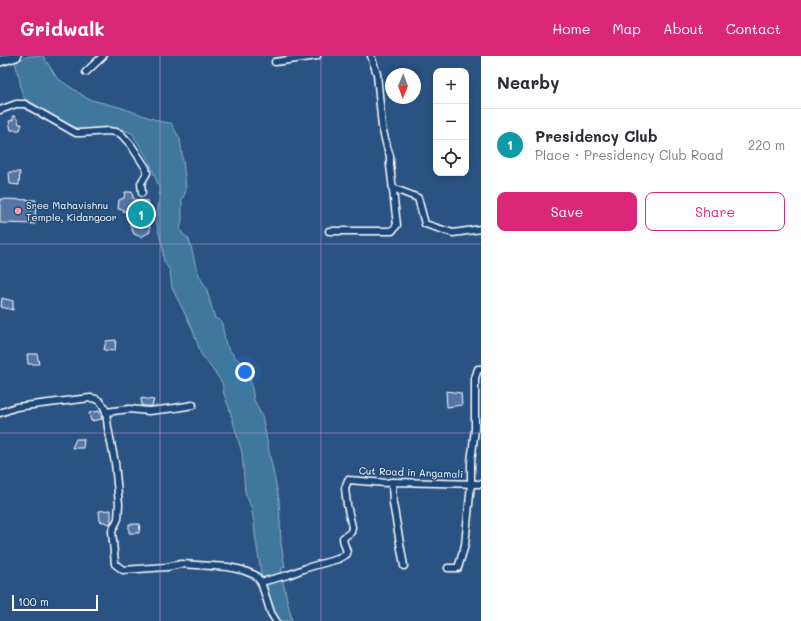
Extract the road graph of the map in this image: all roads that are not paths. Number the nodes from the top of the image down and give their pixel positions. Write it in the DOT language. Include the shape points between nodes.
graph roads {
  1 [pos="16,56"];
  2 [pos="103,56"];
  3 [pos="317,56"];
  4 [pos="371,56"];
  5 [pos="0,61"];
  6 [pos="275,62"];
  7 [pos="86,72"];
  8 [pos="0,110"];
  9 [pos="393,188"];
  10 [pos="142,193"];
  11 [pos="481,229"];
  12 [pos="329,231"];
  13 [pos="481,369"];
  14 [pos="193,405"];
  15 [pos="106,412"];
  16 [pos="0,413"];
  17 [pos="392,482"];
  18 [pos="471,484"];
  19 [pos="481,484"];
  20 [pos="404,566"];
  21 [pos="448,568"];
  22 [pos="261,582"];
  23 [pos="276,621"];
  1 -- 5 [label="main road"];
  2 -- 7 [label="street"];
  3 -- 6 [label="street"];
  4 -- 9 [label="street" via="377,74 382,127 390,156"];
  8 -- 10 [label="street" via="25,104 76,133 108,131 121,134 146,168 141,183"];
  9 -- 11 [label="street" via="418,198 425,224 453,233"];
  9 -- 12 [label="street" via="397,226 392,231"];
  13 -- 18 [label="street" via="478,369 475,378"];
  14 -- 15 [label="street" via="149,411 128,409"];
  15 -- 16 [label="street" via="99,400 90,398 16,407"];
  15 -- 22 [label="street" via="119,504 118,519 112,531 114,564 123,570 181,564 228,567 255,575"];
  17 -- 18 [label="street, Cut Road in Angamali"];
  17 -- 20 [label="street"];
  17 -- 22 [label="street, Cut Road in Angamali" via="348,480 345,488 352,527 343,542 347,554"];
  18 -- 19 [label="street, Cut Road in Angamali"];
  18 -- 21 [label="street, Cut Road in Angamali" via="464,545 458,568"];
  22 -- 23 [label="street"];
}
